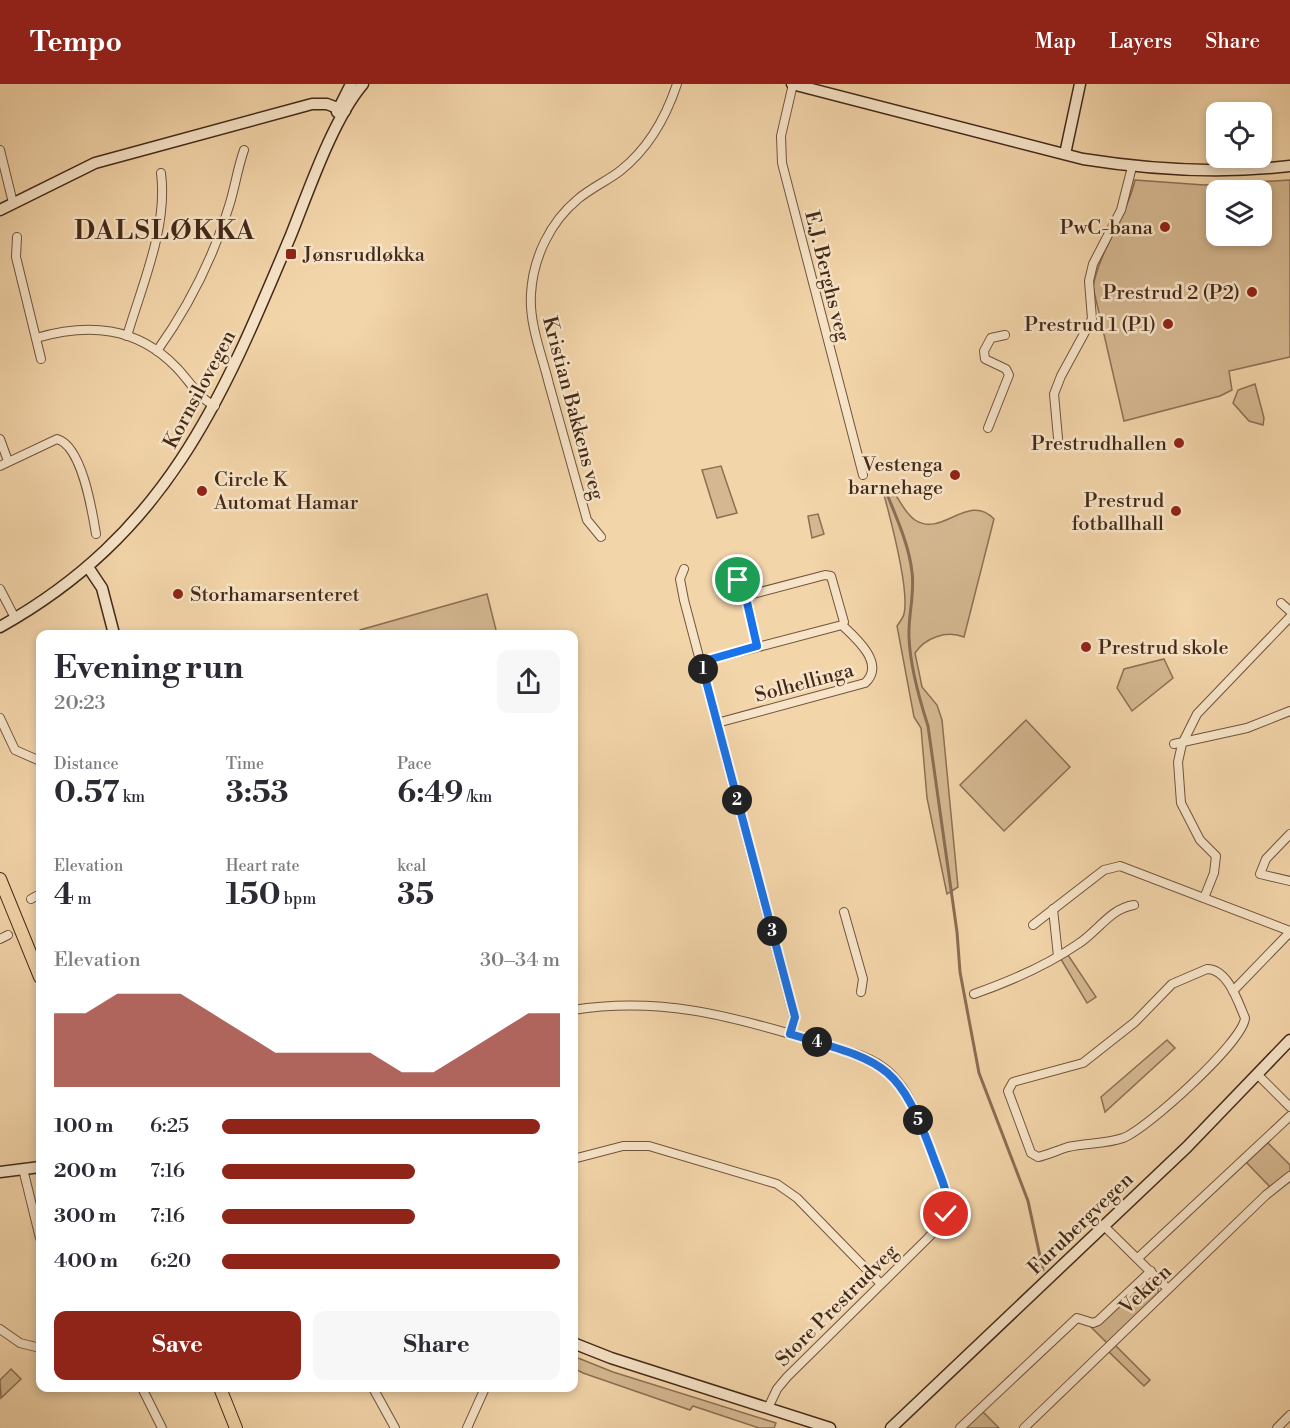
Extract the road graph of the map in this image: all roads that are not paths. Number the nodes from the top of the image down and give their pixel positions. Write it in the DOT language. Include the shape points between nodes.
graph roads {
  1 [pos="351,84"];
  2 [pos="363,84"];
  3 [pos="677,84"];
  4 [pos="793,84"];
  5 [pos="1080,84"];
  6 [pos="342,109"];
  7 [pos="0,150"];
  8 [pos="244,150"];
  9 [pos="1065,154"];
  10 [pos="1290,166"];
  11 [pos="1132,167"];
  12 [pos="161,173"];
  13 [pos="14,203"];
  14 [pos="0,210"];
  15 [pos="17,237"];
  16 [pos="1005,335"];
  17 [pos="127,336"];
  18 [pos="36,338"];
  19 [pos="157,351"];
  20 [pos="41,359"];
  21 [pos="214,406"];
  22 [pos="988,428"];
  23 [pos="1058,438"];
  24 [pos="0,439"];
  25 [pos="8,461"];
  26 [pos="0,466"];
  27 [pos="863,475"];
  28 [pos="96,534"];
  29 [pos="601,537"];
  30 [pos="88,567"];
  31 [pos="684,569"];
  32 [pos="721,569"];
  33 [pos="0,590"];
  34 [pos="745,596"];
  35 [pos="1281,603"];
  36 [pos="1290,611"];
  37 [pos="1290,616"];
  38 [pos="15,618"];
  39 [pos="842,625"];
  40 [pos="0,627"];
  41 [pos="113,630"];
  42 [pos="757,646"];
  43 [pos="701,662"];
  44 [pos="1290,711"];
  45 [pos="0,718"];
  46 [pos="717,723"];
  47 [pos="1178,744"];
  48 [pos="36,759"];
  49 [pos="1290,834"];
  50 [pos="0,879"];
  51 [pos="1290,881"];
  52 [pos="36,896"];
  53 [pos="31,898"];
  54 [pos="1204,898"];
  55 [pos="1134,905"];
  56 [pos="1053,909"];
  57 [pos="844,912"];
  58 [pos="1032,925"];
  59 [pos="1290,932"];
  60 [pos="8,935"];
  61 [pos="0,939"];
  62 [pos="1058,956"];
  63 [pos="36,967"];
  64 [pos="861,992"];
  65 [pos="1233,992"];
  66 [pos="974,994"];
  67 [pos="578,1010"];
  68 [pos="790,1034"];
  69 [pos="1290,1040"];
  70 [pos="1258,1075"];
  71 [pos="1290,1107"];
  72 [pos="1290,1116"];
  73 [pos="578,1158"];
  74 [pos="36,1167"];
  75 [pos="22,1169"];
  76 [pos="0,1172"];
  77 [pos="1290,1176"];
  78 [pos="36,1223"];
  79 [pos="1104,1226"];
  80 [pos="1138,1258"];
  81 [pos="1151,1271"];
  82 [pos="881,1284"];
  83 [pos="1168,1289"];
  84 [pos="0,1329"];
  85 [pos="578,1345"];
  86 [pos="36,1347"];
  87 [pos="144,1392"];
  88 [pos="222,1392"];
  89 [pos="375,1392"];
  90 [pos="482,1392"];
  91 [pos="768,1408"];
  92 [pos="1290,1415"];
  93 [pos="162,1428"];
  94 [pos="236,1428"];
  95 [pos="395,1428"];
  96 [pos="467,1428"];
  97 [pos="830,1428"];
  98 [pos="891,1428"];
  99 [pos="960,1428"];
  100 [pos="1024,1428"];
  101 [pos="1277,1428"];
  1 -- 6 [label="main road, Kornsilovegen"];
  2 -- 6 [label="main road, Kornsilovegen"];
  3 -- 29 [label="street, Kristian Bakkens veg" via="658,127 638,154 577,200 554,225 537,259 533,278 531,295 537,339 587,520"];
  4 -- 9 [label="main road"];
  4 -- 27 [label="street, E.J. Berghs veg" via="781,136 782,163"];
  5 -- 9 [label="main road"];
  6 -- 13 [label="main road" via="322,103 305,105 102,161"];
  6 -- 21 [label="main road, Kornsilovegen" via="230,378"];
  7 -- 13 [label="street"];
  8 -- 19 [label="street" via="213,250 180,320"];
  9 -- 11 [label="main road"];
  10 -- 11 [label="main road" via="1232,170"];
  11 -- 23 [label="street" via="1121,210 1089,281 1092,319 1054,394"];
  12 -- 17 [label="street" via="159,222"];
  13 -- 14 [label="main road"];
  15 -- 18 [label="street" via="16,257"];
  16 -- 22 [label="street" via="991,338 984,351 985,359 1006,369 1009,375"];
  17 -- 18 [label="street" via="86,328"];
  17 -- 19 [label="street"];
  18 -- 20 [label="street"];
  19 -- 21 [label="street"];
  21 -- 30 [label="main road, Kornsilovegen" via="165,483 134,522"];
  24 -- 25 [label="street"];
  25 -- 26 [label="street"];
  25 -- 28 [label="street" via="57,439 68,445 85,484"];
  30 -- 38 [label="main road, Kornsilovegen"];
  30 -- 41 [label="main road" via="102,588"];
  31 -- 43 [label="street" via="680,579"];
  32 -- 34 [label="street" via="738,580"];
  33 -- 38 [label="street"];
  34 -- 39 [label="street" via="831,576 844,618"];
  34 -- 42 [label="street"];
  35 -- 36 [label="street"];
  37 -- 47 [label="street" via="1197,714"];
  38 -- 40 [label="main road, Kornsilovegen"];
  39 -- 42 [label="street"];
  39 -- 46 [label="street, Solhellinga" via="870,658 872,673 865,683"];
  42 -- 43 [label="street"];
  43 -- 46 [label="street"];
  44 -- 47 [label="street" via="1247,728"];
  45 -- 48 [label="street" via="15,750"];
  46 -- 68 [label="street" via="795,1017"];
  47 -- 54 [label="street" via="1181,803 1200,840 1216,856"];
  49 -- 51 [label="street" via="1266,859 1260,874"];
  50 -- 63 [label="main road"];
  52 -- 53 [label="street"];
  54 -- 56 [label="street" via="1120,866 1104,870"];
  54 -- 59 [label="street"];
  55 -- 62 [label="street" via="1121,908 1079,944"];
  56 -- 58 [label="street"];
  56 -- 62 [label="street"];
  57 -- 64 [label="street" via="862,979"];
  59 -- 65 [label="street"];
  60 -- 61 [label="street"];
  62 -- 66 [label="street" via="1017,978"];
  65 -- 65 [label="street" via="1213,969 1193,974 1172,984 1135,1022 1083,1063 1013,1082 1008,1091 1031,1153 1038,1157 1068,1147 1121,1139 1161,1113 1245,1023"];
  67 -- 68 [label="street, Store Prestrudveg" via="637,1004 696,1009"];
  68 -- 82 [label="street, Store Prestrudveg" via="860,1055 889,1072 907,1094 930,1149 948,1204 946,1214"];
  69 -- 70 [label="main road, Furubergvegen"];
  70 -- 71 [label="street"];
  70 -- 79 [label="main road, Furubergvegen"];
  72 -- 80 [label="street"];
  73 -- 82 [label="street" via="623,1146 649,1146 777,1184 797,1198"];
  74 -- 75 [label="main road"];
  75 -- 76 [label="main road"];
  75 -- 78 [label="street"];
  77 -- 83 [label="street, Vekten"];
  79 -- 80 [label="street"];
  79 -- 98 [label="main road, Furubergvegen"];
  80 -- 81 [label="street"];
  81 -- 83 [label="street"];
  81 -- 99 [label="street" via="1098,1321 1077,1318"];
  82 -- 91 [label="street, Store Prestrudveg" via="787,1377"];
  83 -- 100 [label="street, Vekten"];
  84 -- 86 [label="street"];
  85 -- 91 [label="main road"];
  87 -- 93 [label="street"];
  88 -- 94 [label="main road"];
  89 -- 95 [label="street"];
  90 -- 96 [label="street"];
  91 -- 97 [label="main road"];
  92 -- 101 [label="street"];
}
